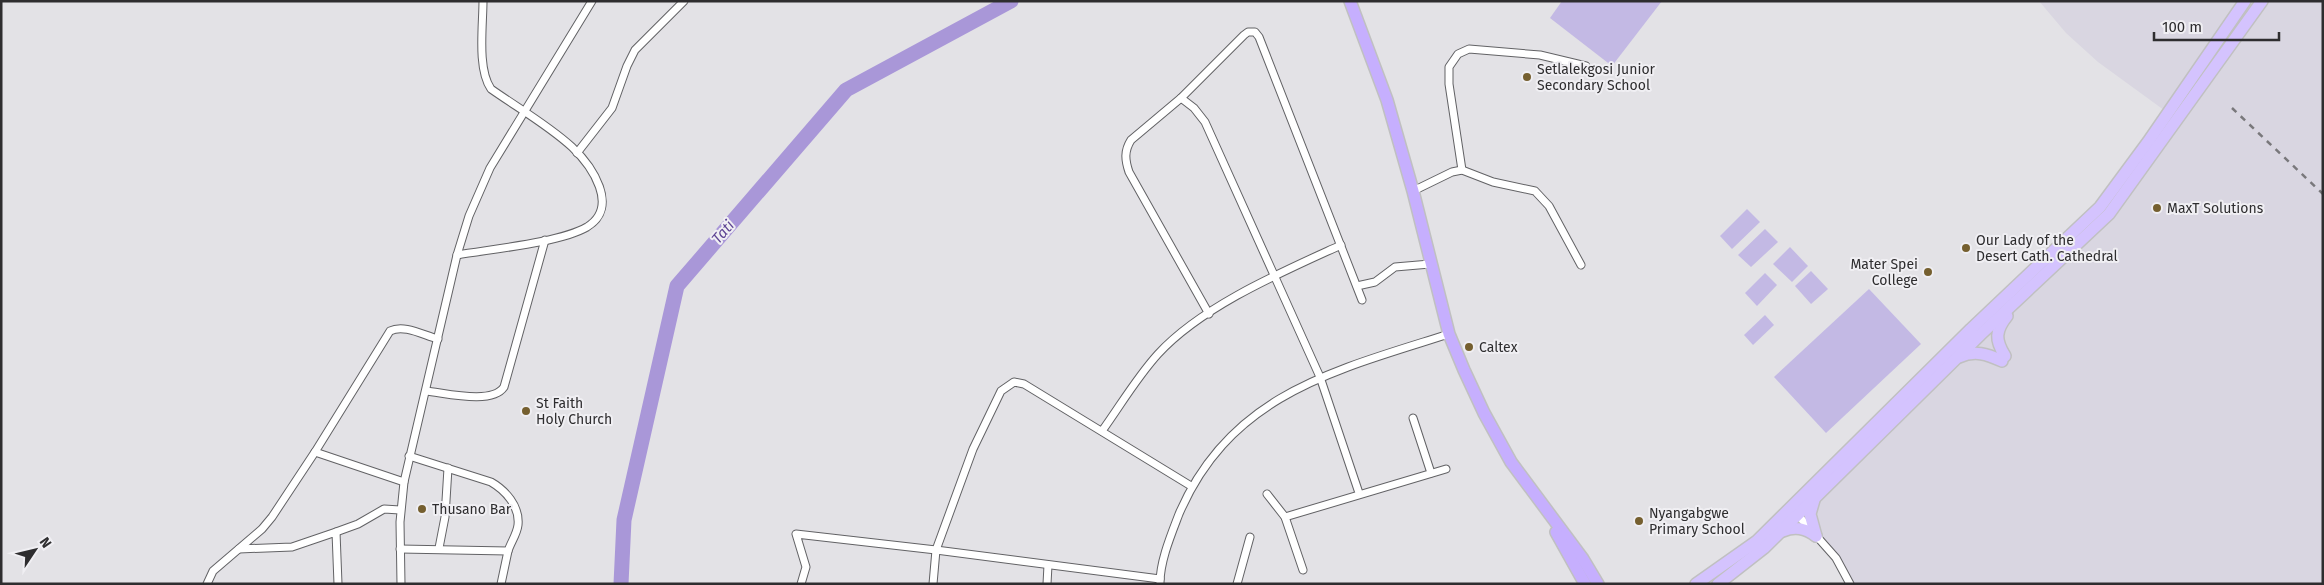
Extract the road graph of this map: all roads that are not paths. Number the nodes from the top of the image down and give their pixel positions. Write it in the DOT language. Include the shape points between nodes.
graph roads {
  1 [pos="483,1"];
  2 [pos="592,1"];
  3 [pos="684,1"];
  4 [pos="1350,1"];
  5 [pos="2245,1"];
  6 [pos="2262,1"];
  7 [pos="2221,36"];
  8 [pos="2232,44"];
  9 [pos="1586,66"];
  10 [pos="1181,98"];
  11 [pos="523,112"];
  12 [pos="577,153"];
  13 [pos="1462,170"];
  14 [pos="1413,191"];
  15 [pos="545,240"];
  16 [pos="1341,245"];
  17 [pos="457,255"];
  18 [pos="1430,264"];
  19 [pos="1581,265"];
  20 [pos="1274,275"];
  21 [pos="1356,286"];
  22 [pos="2012,299"];
  23 [pos="1362,300"];
  24 [pos="1209,314"];
  25 [pos="1450,334"];
  26 [pos="438,339"];
  27 [pos="1958,357"];
  28 [pos="1320,377"];
  29 [pos="426,391"];
  30 [pos="1413,418"];
  31 [pos="1102,432"];
  32 [pos="315,452"];
  33 [pos="409,456"];
  34 [pos="448,468"];
  35 [pos="1446,469"];
  36 [pos="1431,473"];
  37 [pos="404,482"];
  38 [pos="1191,486"];
  39 [pos="1359,493"];
  40 [pos="1267,494"];
  41 [pos="1815,498"];
  42 [pos="1542,507"];
  43 [pos="400,510"];
  44 [pos="1793,511"];
  45 [pos="1285,517"];
  46 [pos="336,532"];
  47 [pos="1780,532"];
  48 [pos="1816,536"];
  49 [pos="1250,537"];
  50 [pos="439,548"];
  51 [pos="239,549"];
  52 [pos="400,549"];
  53 [pos="936,550"];
  54 [pos="508,551"];
  55 [pos="1048,565"];
  56 [pos="1303,570"];
  57 [pos="1160,582"];
  58 [pos="207,584"];
  59 [pos="338,584"];
  60 [pos="401,584"];
  61 [pos="501,584"];
  62 [pos="801,584"];
  63 [pos="933,584"];
  64 [pos="1047,584"];
  65 [pos="1237,584"];
  66 [pos="1585,584"];
  67 [pos="1598,584"];
  68 [pos="1696,584"];
  69 [pos="1718,584"];
  70 [pos="1850,584"];
  1 -- 11 [label="street" via="486,82"];
  2 -- 11 [label="street"];
  3 -- 12 [label="street" via="635,50 612,108"];
  4 -- 14 [label="highway" via="1376,69"];
  5 -- 7 [label="main road"];
  6 -- 8 [label="main road"];
  7 -- 8 [label="main road"];
  7 -- 22 [label="main road" via="2111,193"];
  8 -- 22 [label="main road" via="2110,214"];
  9 -- 13 [label="street" via="1540,55 1470,49 1458,54 1449,67 1449,84"];
  10 -- 16 [label="street" via="1244,35 1255,32"];
  10 -- 20 [label="street" via="1205,122"];
  10 -- 24 [label="street" via="1131,140 1127,146 1126,162"];
  11 -- 12 [label="street"];
  11 -- 17 [label="street" via="478,193"];
  12 -- 15 [label="street" via="602,193 601,211 588,226"];
  13 -- 14 [label="street"];
  13 -- 19 [label="street" via="1493,182 1528,188 1541,196"];
  14 -- 18 [label="highway"];
  15 -- 17 [label="street"];
  15 -- 29 [label="street" via="504,387 488,398"];
  16 -- 20 [label="street"];
  16 -- 21 [label="street"];
  17 -- 26 [label="street"];
  18 -- 21 [label="street" via="1395,267 1374,282"];
  18 -- 25 [label="highway"];
  20 -- 24 [label="street"];
  20 -- 28 [label="street"];
  21 -- 23 [label="street"];
  22 -- 27 [label="main road"];
  22 -- 27 [label="main road" via="1997,331 1997,342 2004,358 1982,353"];
  22 -- 44 [label="main road"];
  24 -- 31 [label="street" via="1158,354"];
  25 -- 28 [label="street"];
  25 -- 42 [label="highway" via="1484,414"];
  26 -- 29 [label="street"];
  26 -- 32 [label="street" via="403,328 390,331"];
  27 -- 41 [label="main road"];
  28 -- 38 [label="street" via="1274,402 1239,428 1224,442"];
  28 -- 39 [label="street"];
  29 -- 33 [label="street"];
  30 -- 36 [label="street"];
  31 -- 38 [label="street"];
  31 -- 53 [label="street" via="1024,384 1014,382 1006,386 1000,391 973,449"];
  32 -- 37 [label="street"];
  32 -- 51 [label="street" via="268,522"];
  33 -- 34 [label="street"];
  33 -- 37 [label="street"];
  34 -- 50 [label="street"];
  34 -- 54 [label="street" via="491,482 508,495 518,523"];
  35 -- 36 [label="street"];
  36 -- 39 [label="street"];
  37 -- 43 [label="street"];
  38 -- 57 [label="street" via="1176,524"];
  39 -- 45 [label="street"];
  40 -- 45 [label="street"];
  41 -- 44 [label="main road"];
  41 -- 48 [label="main road" via="1810,514"];
  42 -- 66 [label="highway"];
  42 -- 67 [label="highway" via="1564,532"];
  43 -- 46 [label="street" via="384,509"];
  43 -- 52 [label="street"];
  44 -- 47 [label="main road"];
  44 -- 48 [label="street"];
  44 -- 68 [label="main road"];
  45 -- 56 [label="street"];
  46 -- 51 [label="street" via="292,547"];
  46 -- 59 [label="street"];
  47 -- 48 [label="main road" via="1797,528"];
  47 -- 69 [label="main road"];
  48 -- 70 [label="street" via="1836,558"];
  49 -- 65 [label="street"];
  50 -- 52 [label="street"];
  50 -- 54 [label="street"];
  51 -- 58 [label="street" via="213,571"];
  52 -- 60 [label="street"];
  53 -- 55 [label="street"];
  53 -- 62 [label="street" via="796,534 806,566"];
  53 -- 63 [label="street"];
  54 -- 61 [label="street"];
  55 -- 57 [label="street"];
  55 -- 64 [label="street"];
}
